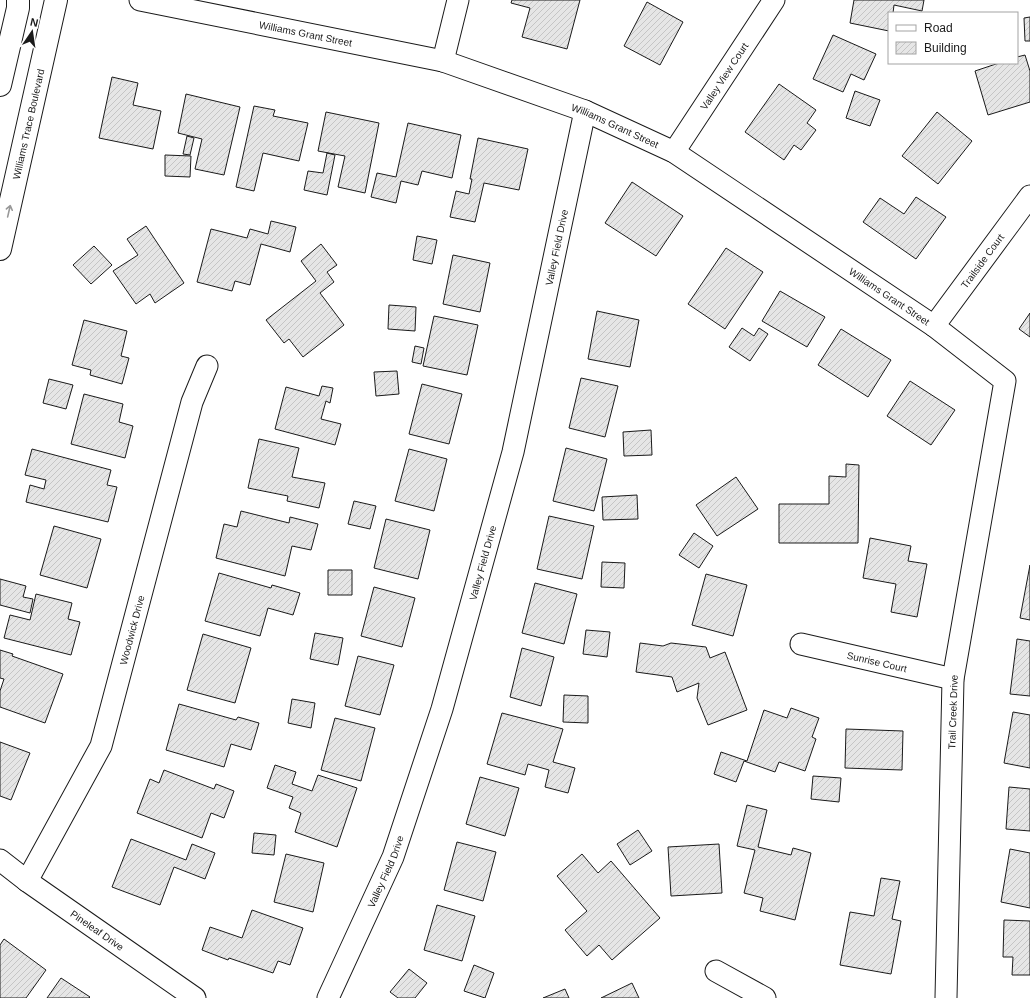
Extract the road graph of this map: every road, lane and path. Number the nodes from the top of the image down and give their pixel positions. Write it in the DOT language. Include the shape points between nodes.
graph roads {
  1 [pos="18,0"];
  2 [pos="56,0"];
  3 [pos="140,0"];
  4 [pos="458,0"];
  5 [pos="774,0"];
  6 [pos="443,61"];
  7 [pos="0,85"];
  8 [pos="585,111"];
  9 [pos="674,152"];
  10 [pos="1030,196"];
  11 [pos="0,249"];
  12 [pos="934,326"];
  13 [pos="207,366"];
  14 [pos="1000,406"];
  15 [pos="801,644"];
  16 [pos="953,679"];
  17 [pos="0,860"];
  18 [pos="27,881"];
  19 [pos="716,971"];
  20 [pos="195,998"];
  21 [pos="328,998"];
  22 [pos="765,998"];
  23 [pos="946,998"];
  1 -- 7 [label="main road"];
  11 -- 2 [label="main road, Williams Trace Boulevard, one-way"];
  3 -- 6 [label="street, Williams Grant Street"];
  4 -- 6 [label="street"];
  5 -- 9 [label="street, Valley View Court"];
  6 -- 8 [label="street, Williams Grant Street"];
  8 -- 9 [label="street, Williams Grant Street"];
  8 -- 21 [label="street, Valley Field Drive" via="513,452 442,709 393,857"];
  9 -- 12 [label="street, Williams Grant Street"];
  10 -- 12 [label="street, Trailside Court"];
  12 -- 14 [label="street, Williams Grant Street" via="1005,381"];
  13 -- 18 [label="street, Woodwick Drive" via="192,402 101,746"];
  14 -- 16 [label="street, Trail Creek Drive"];
  15 -- 16 [label="street, Sunrise Court"];
  16 -- 23 [label="street, Trail Creek Drive"];
  17 -- 18 [label="street, Pineleaf Drive"];
  18 -- 20 [label="street, Pineleaf Drive"];
  19 -- 22 [label="street"];
}
